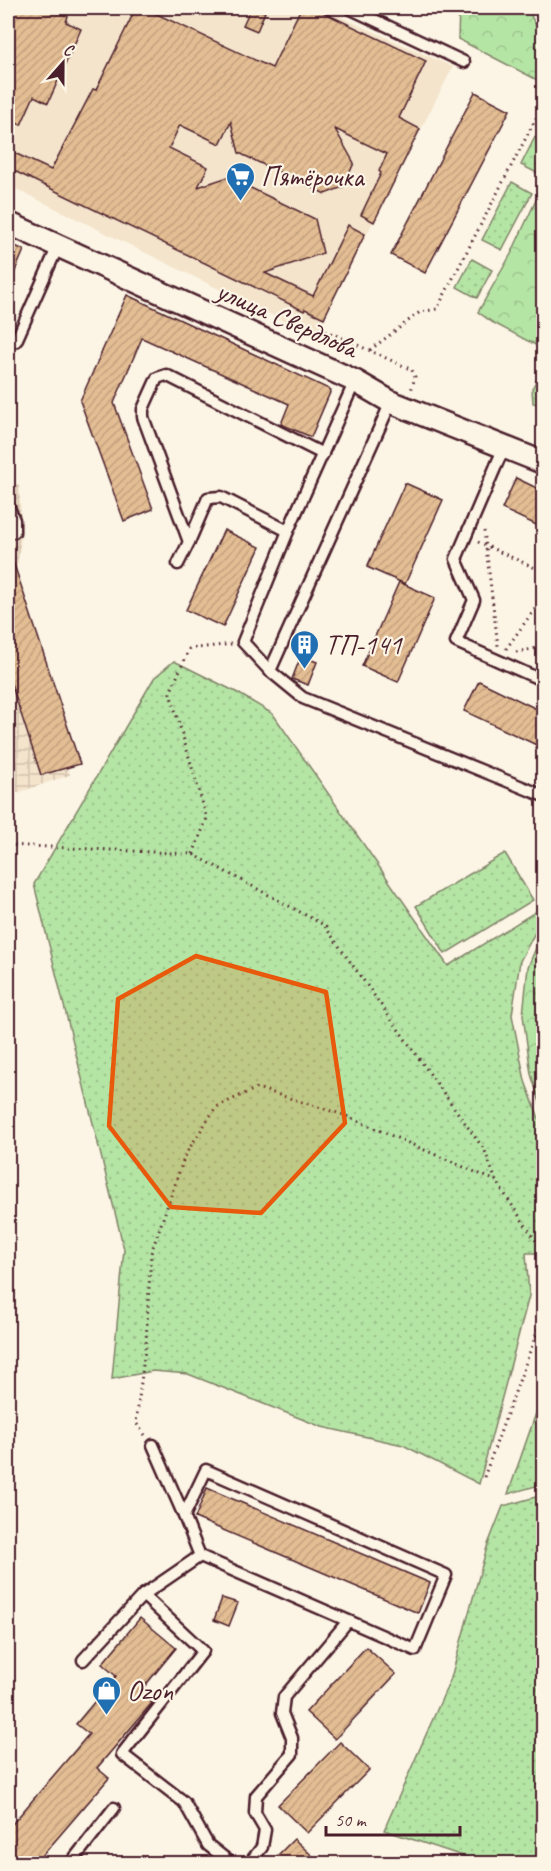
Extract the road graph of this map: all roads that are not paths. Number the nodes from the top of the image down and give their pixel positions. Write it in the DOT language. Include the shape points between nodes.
graph roads {
  1 [pos="349,8"];
  2 [pos="464,62"];
  3 [pos="8,223"];
  4 [pos="58,246"];
  5 [pos="16,341"];
  6 [pos="355,381"];
  7 [pos="399,405"];
  8 [pos="504,447"];
  9 [pos="323,454"];
  10 [pos="543,463"];
  11 [pos="8,505"];
  12 [pos="288,531"];
  13 [pos="14,532"];
  14 [pos="189,542"];
  15 [pos="178,564"];
  16 [pos="270,671"];
  17 [pos="543,681"];
  18 [pos="543,796"];
  19 [pos="153,1444"];
  20 [pos="184,1515"];
  21 [pos="200,1556"];
  22 [pos="143,1595"];
  23 [pos="348,1621"];
  24 [pos="83,1660"];
  25 [pos="114,1808"];
  26 [pos="70,1863"];
  27 [pos="232,1863"];
  28 [pos="249,1863"];
  1 -- 2 [label="lane"];
  3 -- 4 [label="street, улица Свердлова"];
  4 -- 5 [label="lane"];
  4 -- 6 [label="street, улица Свердлова"];
  6 -- 7 [label="street, улица Свердлова"];
  6 -- 9 [label="lane"];
  7 -- 8 [label="street, улица Свердлова"];
  7 -- 16 [label="lane"];
  8 -- 10 [label="street, улица Свердлова"];
  8 -- 17 [label="lane" via="456,558 474,600 456,642"];
  9 -- 12 [label="lane"];
  9 -- 14 [label="lane" via="166,375 157,378 143,417"];
  11 -- 13 [label="lane"];
  12 -- 14 [label="lane" via="221,497 208,498"];
  12 -- 16 [label="lane" via="243,642"];
  14 -- 15 [label="lane"];
  16 -- 18 [label="lane" via="303,698"];
  19 -- 20 [label="lane"];
  20 -- 21 [label="lane"];
  20 -- 23 [label="lane" via="206,1470 446,1575 415,1650"];
  21 -- 22 [label="lane"];
  21 -- 23 [label="lane"];
  22 -- 24 [label="lane"];
  22 -- 27 [label="lane" via="203,1651 122,1754 184,1802 208,1845"];
  23 -- 28 [label="lane" via="284,1697 282,1713 292,1738 292,1754 256,1796 255,1813 264,1830 262,1847"];
  25 -- 26 [label="lane"];
}
